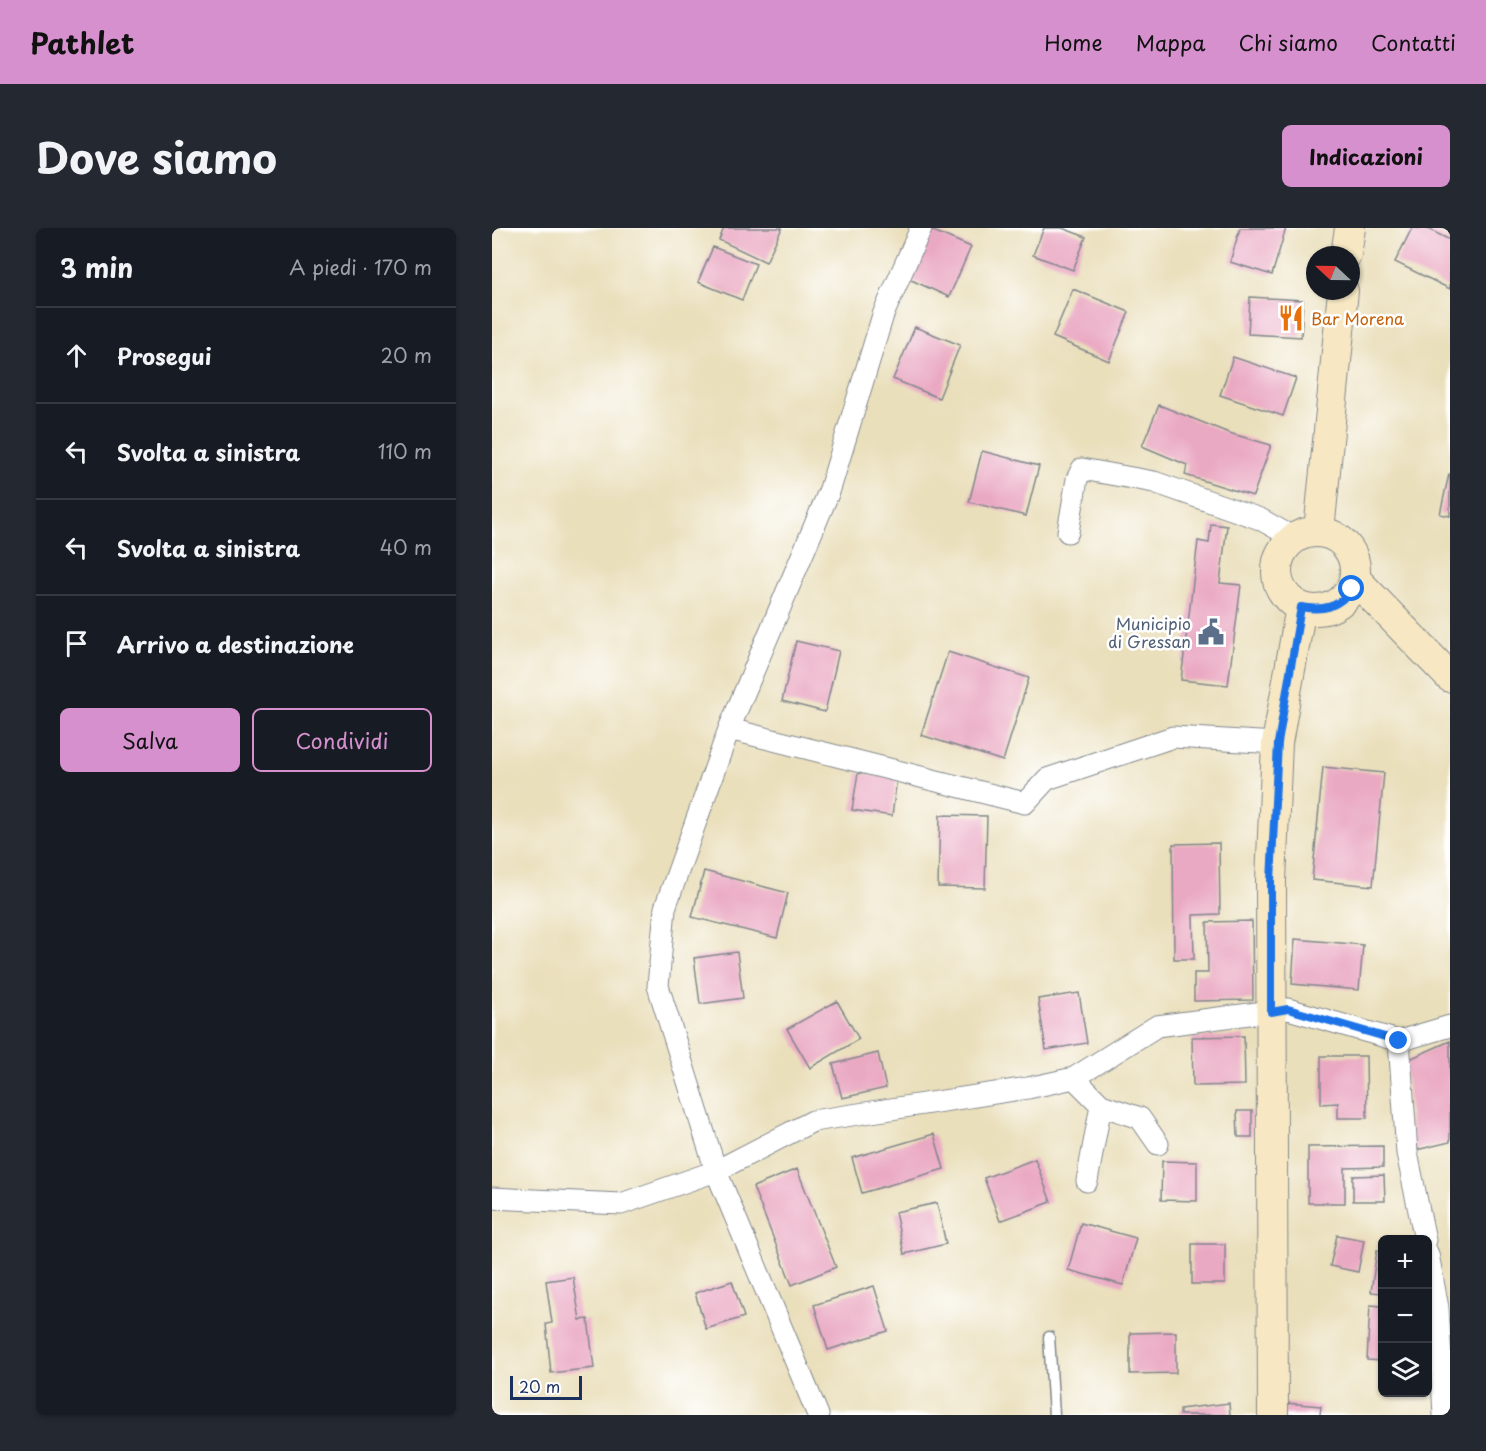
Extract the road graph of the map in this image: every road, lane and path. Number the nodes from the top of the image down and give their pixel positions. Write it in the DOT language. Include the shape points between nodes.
graph roads {
  1 [pos="921,228"];
  2 [pos="1350,228"];
  3 [pos="1347,246"];
  4 [pos="1342,300"];
  5 [pos="1068,532"];
  6 [pos="1307,534"];
  7 [pos="1355,579"];
  8 [pos="1301,607"];
  9 [pos="1450,676"];
  10 [pos="729,729"];
  11 [pos="1278,743"];
  12 [pos="1271,1012"];
  13 [pos="1450,1026"];
  14 [pos="1399,1041"];
  15 [pos="1074,1078"];
  16 [pos="1101,1105"];
  17 [pos="1158,1144"];
  18 [pos="716,1170"];
  19 [pos="1087,1181"];
  20 [pos="492,1198"];
  21 [pos="1424,1235"];
  22 [pos="1432,1276"];
  23 [pos="1049,1337"];
  24 [pos="818,1415"];
  25 [pos="1054,1415"];
  26 [pos="1273,1415"];
  27 [pos="1444,1415"];
  1 -- 10 [label="street" via="883,315 830,489"];
  2 -- 3 [label="main road"];
  4 -- 6 [label="main road"];
  5 -- 6 [label="street" via="1082,469 1155,482"];
  6 -- 7 [label="main road" via="1335,535 1350,549"];
  6 -- 8 [label="main road" via="1281,552 1277,567 1284,594"];
  7 -- 8 [label="main road" via="1345,599 1335,606 1317,610"];
  7 -- 9 [label="main road"];
  8 -- 11 [label="main road"];
  10 -- 11 [label="street" via="1025,803 1047,779 1173,737"];
  10 -- 18 [label="street" via="665,908 658,986"];
  11 -- 12 [label="main road" via="1271,881"];
  12 -- 14 [label="street" via="1288,1009"];
  12 -- 15 [label="street" via="1157,1026"];
  12 -- 26 [label="main road"];
  13 -- 14 [label="street"];
  14 -- 21 [label="street" via="1407,1153"];
  15 -- 16 [label="street"];
  15 -- 18 [label="street" via="813,1120"];
  16 -- 17 [label="street" via="1140,1118"];
  16 -- 19 [label="street"];
  18 -- 20 [label="street" via="621,1204"];
  18 -- 24 [label="street"];
  22 -- 27 [label="street" via="1438,1308"];
  23 -- 25 [label="lane"];
}
